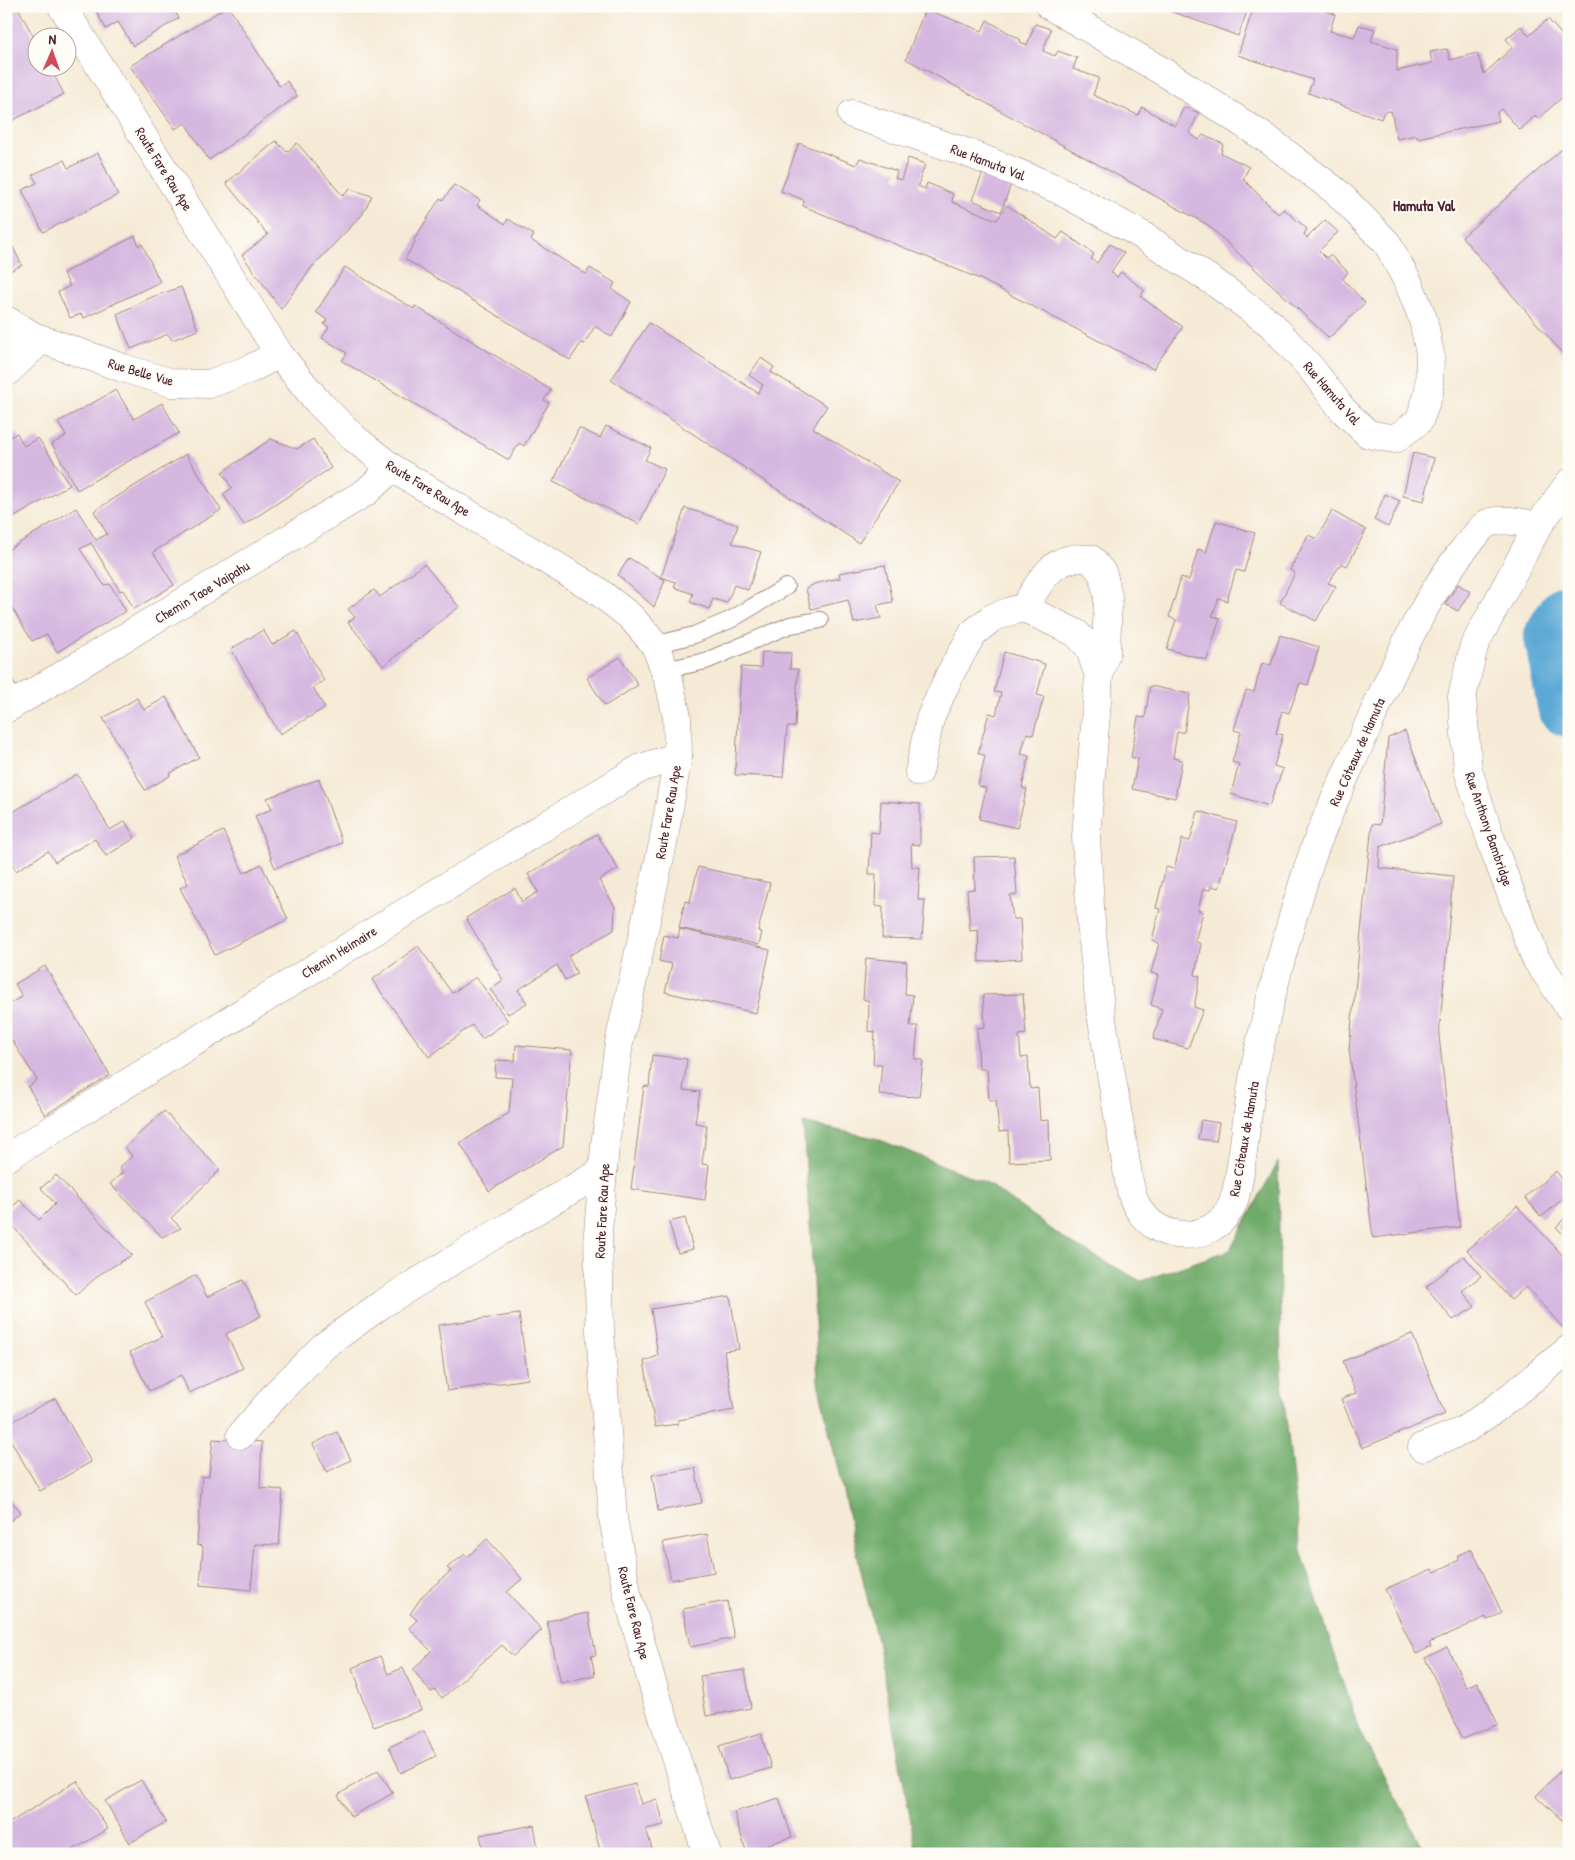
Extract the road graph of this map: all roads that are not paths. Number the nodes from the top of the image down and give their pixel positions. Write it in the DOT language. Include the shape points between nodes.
graph roads {
  1 [pos="62,6"];
  2 [pos="1050,6"];
  3 [pos="852,114"];
  4 [pos="6,320"];
  5 [pos="37,337"];
  6 [pos="6,351"];
  7 [pos="278,354"];
  8 [pos="6,373"];
  9 [pos="392,468"];
  10 [pos="1569,483"];
  11 [pos="1538,526"];
  12 [pos="786,587"];
  13 [pos="1024,608"];
  14 [pos="820,620"];
  15 [pos="655,645"];
  16 [pos="664,670"];
  17 [pos="1099,676"];
  18 [pos="10,700"];
  19 [pos="678,756"];
  20 [pos="919,772"];
  21 [pos="1569,1007"];
  22 [pos="6,1158"];
  23 [pos="603,1171"];
  24 [pos="1569,1349"];
  25 [pos="241,1435"];
  26 [pos="1422,1447"];
  27 [pos="707,1854"];
  1 -- 7 [label="street, Route Fare Rau Ape"];
  2 -- 3 [label="street, Rue Hamuta Val" via="1167,74 1270,140 1338,193 1387,243 1409,284 1423,320 1430,354 1429,393 1419,421 1395,440 1368,434 1271,324 1140,234 1057,189 968,153"];
  4 -- 5 [label="street, Rue Belle Vue"];
  5 -- 6 [label="lane"];
  5 -- 7 [label="street, Rue Belle Vue" via="172,383 208,384 250,369"];
  5 -- 8 [label="street"];
  7 -- 9 [label="street, Route Fare Rau Ape" via="318,402 354,438"];
  9 -- 15 [label="street, Route Fare Rau Ape" via="595,589 631,617"];
  9 -- 18 [label="street, Chemin Taoe Vaipahu" via="358,497"];
  10 -- 11 [label="street, Rue Anthony Bambridge"];
  11 -- 17 [label="street, Rue Côteaux de Hamuta" via="1507,520 1486,524 1457,556 1426,605 1390,679 1314,852 1285,946 1258,1055 1236,1194 1223,1220 1197,1234 1167,1233 1151,1224 1139,1211 1133,1197 1126,1165 1100,1008 1087,856"];
  11 -- 21 [label="street, Rue Anthony Bambridge" via="1474,646 1462,697 1468,770 1494,852 1536,959"];
  12 -- 15 [label="lane" via="730,620 694,635"];
  13 -- 17 [label="street, Rue Côteaux de Hamuta" via="1076,633 1089,647"];
  13 -- 17 [label="street, Rue Côteaux de Hamuta" via="1043,578 1056,565 1072,558 1091,558 1103,574 1108,596 1106,653"];
  13 -- 20 [label="street" via="992,618 974,633 950,674 930,719"];
  14 -- 16 [label="lane" via="790,625 706,661"];
  15 -- 16 [label="street, Route Fare Rau Ape"];
  16 -- 19 [label="street, Route Fare Rau Ape" via="677,717"];
  19 -- 22 [label="street, Chemin Heimaire" via="641,768"];
  19 -- 23 [label="street, Route Fare Rau Ape" via="663,843 619,1044"];
  23 -- 25 [label="street" via="382,1304 324,1346"];
  23 -- 27 [label="street, Route Fare Rau Ape" via="598,1233 600,1330 613,1518 629,1603"];
  24 -- 26 [label="street" via="1463,1431"];
}
